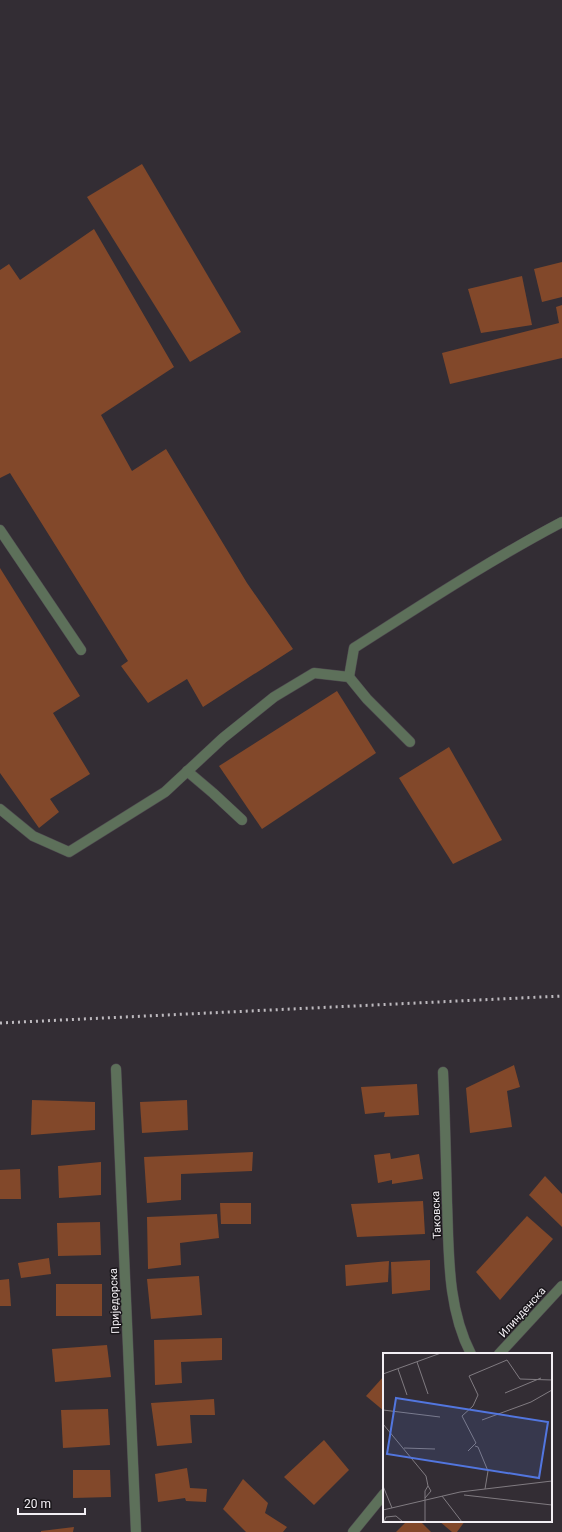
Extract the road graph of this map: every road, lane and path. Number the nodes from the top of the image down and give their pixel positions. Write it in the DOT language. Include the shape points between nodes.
graph roads {
  1 [pos="562,522"];
  2 [pos="0,530"];
  3 [pos="81,650"];
  4 [pos="349,677"];
  5 [pos="410,742"];
  6 [pos="187,771"];
  7 [pos="0,809"];
  8 [pos="242,820"];
  9 [pos="116,1069"];
  10 [pos="443,1072"];
  11 [pos="562,1286"];
  12 [pos="470,1353"];
  13 [pos="500,1353"];
  14 [pos="383,1495"];
  15 [pos="136,1532"];
  16 [pos="353,1532"];
  1 -- 4 [label="street" via="460,580 354,648"];
  2 -- 3 [label="street"];
  4 -- 5 [label="street"];
  4 -- 6 [label="street" via="314,673 274,698 223,738"];
  6 -- 7 [label="street" via="165,792 70,852 33,836"];
  6 -- 8 [label="street"];
  9 -- 15 [label="street, Приједорска"];
  10 -- 12 [label="street, Таковска" via="450,1272 455,1309"];
  11 -- 13 [label="street, Илинденска"];
  14 -- 16 [label="street"];
}
